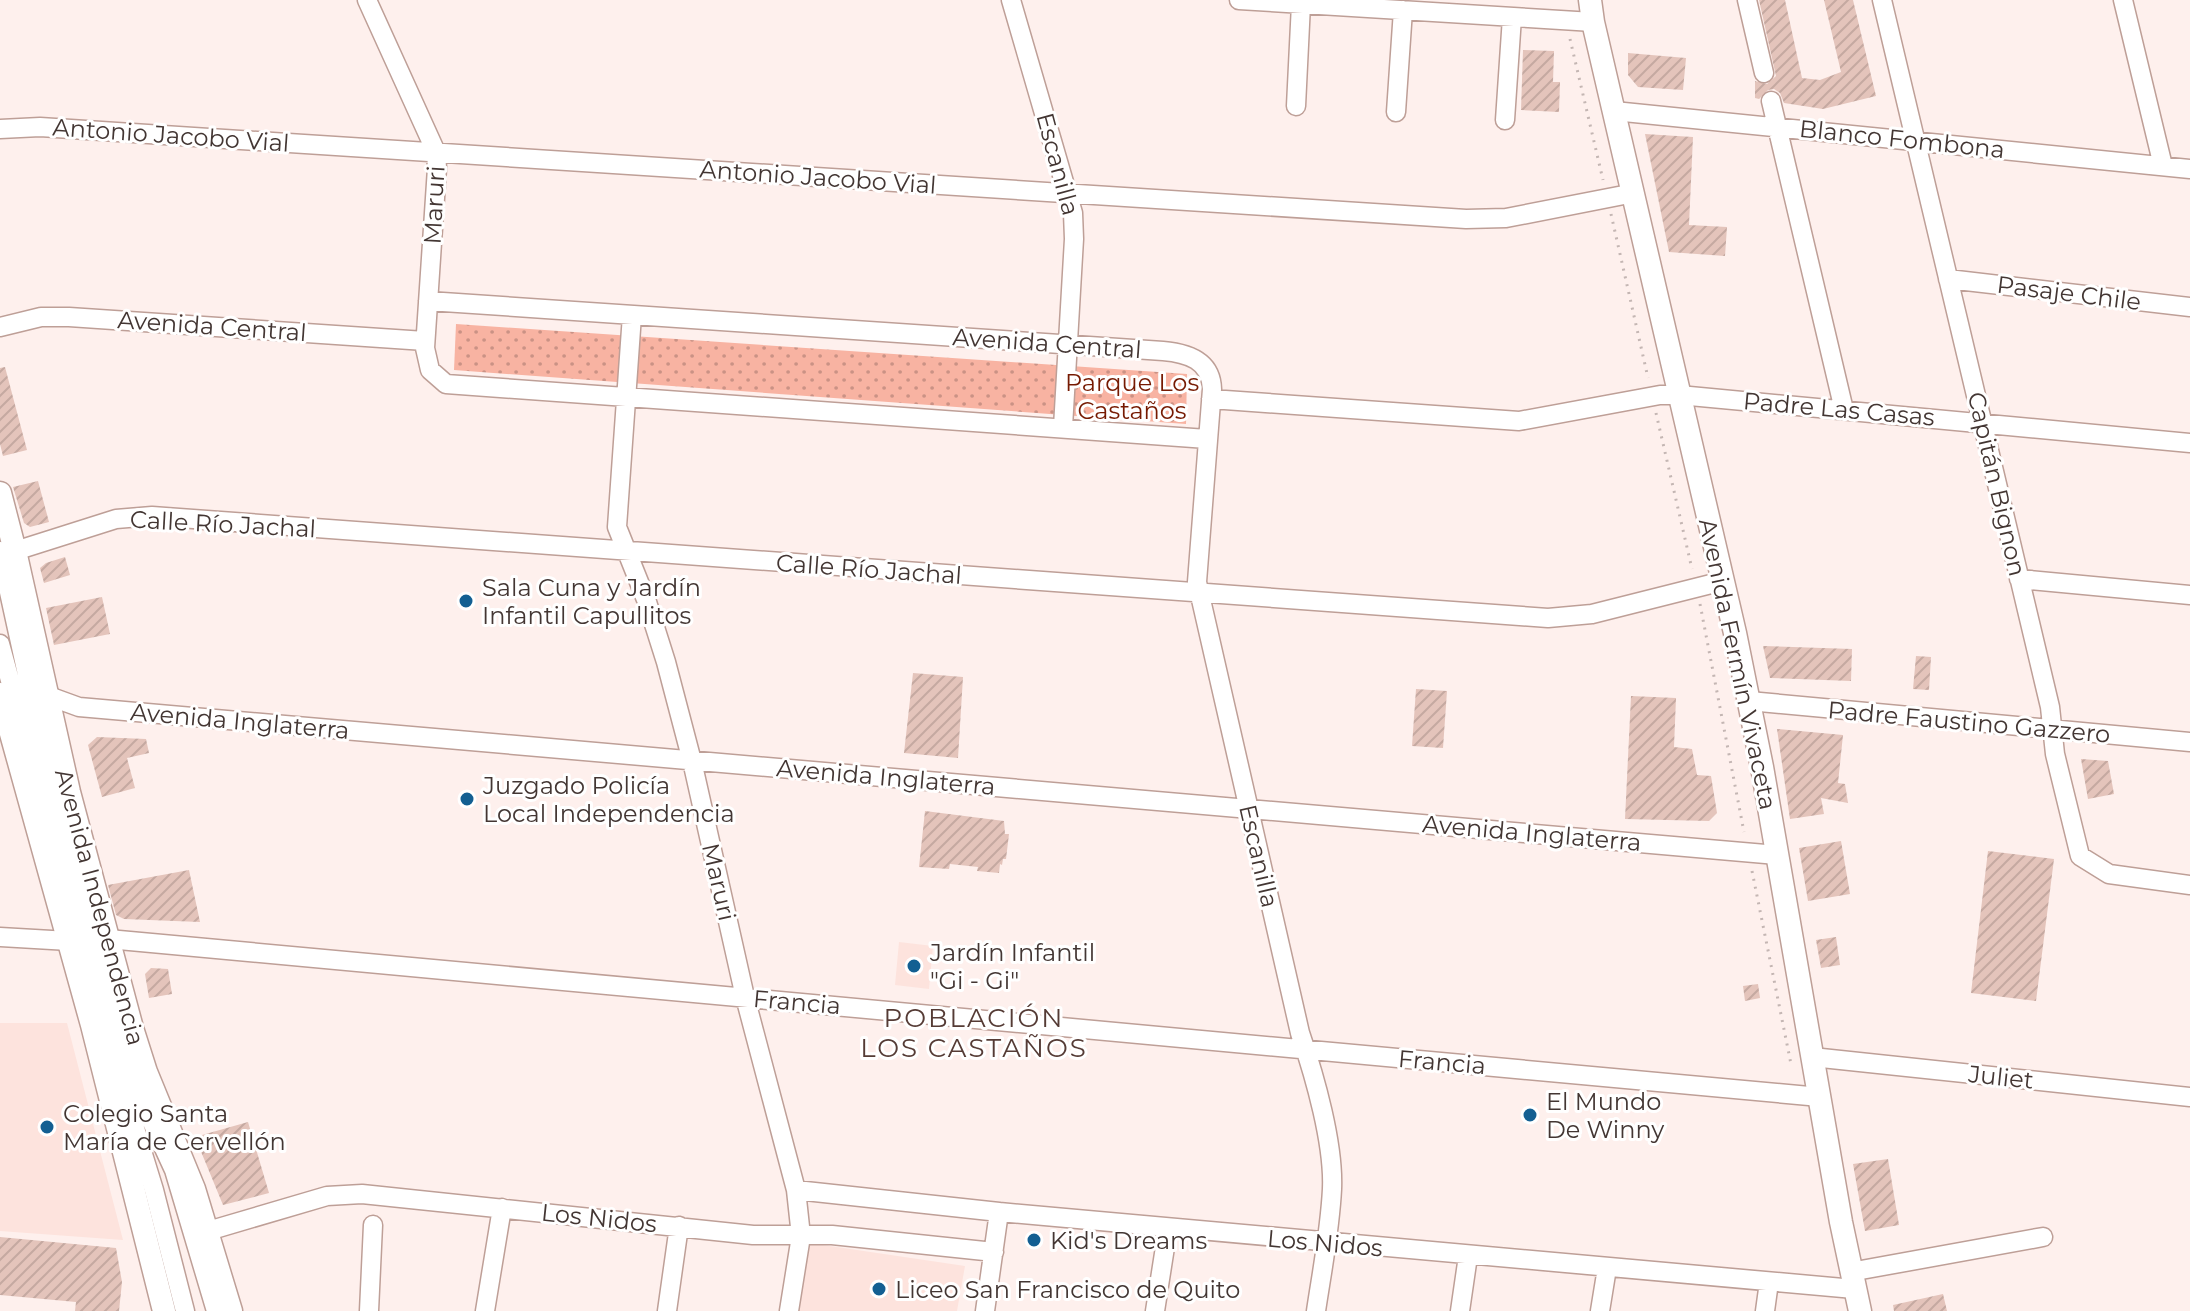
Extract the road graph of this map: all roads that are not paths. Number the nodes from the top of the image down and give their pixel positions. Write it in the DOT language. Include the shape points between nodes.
graph roads {
  1 [pos="367,0"];
  2 [pos="1011,0"];
  3 [pos="1239,0"];
  4 [pos="1747,0"];
  5 [pos="1882,0"];
  6 [pos="2123,0"];
  7 [pos="1259,1"];
  8 [pos="1301,4"];
  9 [pos="1360,4"];
  10 [pos="1466,7"];
  11 [pos="1589,7"];
  12 [pos="1403,10"];
  13 [pos="1512,17"];
  14 [pos="1764,73"];
  15 [pos="1771,101"];
  16 [pos="1296,106"];
  17 [pos="1614,111"];
  18 [pos="1396,112"];
  19 [pos="1505,120"];
  20 [pos="1777,125"];
  21 [pos="0,129"];
  22 [pos="1915,140"];
  23 [pos="436,152"];
  24 [pos="2163,166"];
  25 [pos="2190,169"];
  26 [pos="1634,193"];
  27 [pos="1068,194"];
  28 [pos="1948,279"];
  29 [pos="428,301"];
  30 [pos="2190,307"];
  31 [pos="632,315"];
  32 [pos="0,327"];
  33 [pos="425,341"];
  34 [pos="1068,344"];
  35 [pos="1679,395"];
  36 [pos="626,398"];
  37 [pos="1211,399"];
  38 [pos="1844,410"];
  39 [pos="1982,423"];
  40 [pos="1063,427"];
  41 [pos="1207,439"];
  42 [pos="2190,443"];
  43 [pos="0,493"];
  44 [pos="625,550"];
  45 [pos="8,551"];
  46 [pos="2019,579"];
  47 [pos="1723,581"];
  48 [pos="1199,594"];
  49 [pos="2190,595"];
  50 [pos="28,644"];
  51 [pos="1,650"];
  52 [pos="18,691"];
  53 [pos="1749,701"];
  54 [pos="2052,729"];
  55 [pos="2190,742"];
  56 [pos="692,761"];
  57 [pos="1248,809"];
  58 [pos="1777,855"];
  59 [pos="2190,885"];
  60 [pos="0,937"];
  61 [pos="108,939"];
  62 [pos="69,941"];
  63 [pos="745,997"];
  64 [pos="1306,1049"];
  65 [pos="1812,1057"];
  66 [pos="1809,1096"];
  67 [pos="2190,1097"];
  68 [pos="130,1115"];
  69 [pos="796,1190"];
  70 [pos="502,1208"];
  71 [pos="999,1212"];
  72 [pos="373,1225"];
  73 [pos="679,1226"];
  74 [pos="1168,1228"];
  75 [pos="208,1231"];
  76 [pos="801,1236"];
  77 [pos="2043,1237"];
  78 [pos="147,1243"];
  79 [pos="1326,1243"];
  80 [pos="994,1252"];
  81 [pos="1468,1256"];
  82 [pos="1607,1268"];
  83 [pos="1769,1282"];
  84 [pos="1855,1291"];
  85 [pos="164,1311"];
  86 [pos="185,1311"];
  87 [pos="216,1311"];
  88 [pos="231,1311"];
  89 [pos="369,1311"];
  90 [pos="485,1311"];
  91 [pos="667,1311"];
  92 [pos="789,1311"];
  93 [pos="985,1311"];
  94 [pos="1155,1311"];
  95 [pos="1316,1311"];
  96 [pos="1460,1311"];
  97 [pos="1600,1311"];
  98 [pos="1765,1311"];
  1 -- 23 [label="street, Maruri"];
  2 -- 27 [label="street, Escanilla"];
  3 -- 7 [label="street"];
  4 -- 14 [label="street"];
  5 -- 22 [label="street, Capitán Bignon"];
  6 -- 24 [label="street"];
  7 -- 8 [label="street"];
  8 -- 9 [label="street"];
  8 -- 16 [label="street"];
  9 -- 12 [label="street"];
  10 -- 12 [label="street"];
  10 -- 13 [label="street"];
  11 -- 13 [label="street" via="1566,20"];
  11 -- 17 [label="main road, Avenida Fermín Vivaceta"];
  12 -- 18 [label="street"];
  13 -- 19 [label="street"];
  15 -- 20 [label="street"];
  17 -- 20 [label="street, Blanco Fombona"];
  17 -- 26 [label="main road, Avenida Fermín Vivaceta"];
  20 -- 22 [label="street, Blanco Fombona"];
  20 -- 38 [label="street"];
  21 -- 23 [label="street, Antonio Jacobo Vial" via="40,127"];
  22 -- 24 [label="street, Blanco Fombona"];
  22 -- 28 [label="street, Capitán Bignon"];
  23 -- 27 [label="street, Antonio Jacobo Vial"];
  23 -- 29 [label="street, Maruri"];
  24 -- 25 [label="street, Blanco Fombona"];
  26 -- 27 [label="street, Antonio Jacobo Vial" via="1479,220"];
  26 -- 35 [label="main road, Avenida Fermín Vivaceta"];
  27 -- 34 [label="street, Escanilla" via="1074,239"];
  28 -- 30 [label="street, Pasaje Chile"];
  28 -- 39 [label="street, Capitán Bignon"];
  29 -- 31 [label="street, Avenida Central"];
  29 -- 33 [label="street, Maruri"];
  31 -- 34 [label="street, Avenida Central"];
  31 -- 36 [label="street, Maruri"];
  32 -- 33 [label="street, Avenida Central" via="41,317 69,317"];
  33 -- 36 [label="street, Maruri" via="427,363 446,384"];
  34 -- 37 [label="street, Avenida Central" via="1185,354 1208,371"];
  34 -- 40 [label="street, Escanilla"];
  35 -- 37 [label="street" via="1519,421"];
  35 -- 38 [label="street, Padre Las Casas"];
  35 -- 47 [label="main road, Avenida Fermín Vivaceta"];
  36 -- 40 [label="street"];
  36 -- 44 [label="street, Maruri" via="616,521"];
  37 -- 41 [label="street, Escanilla"];
  38 -- 39 [label="street, Padre Las Casas"];
  39 -- 42 [label="street, Padre Las Casas"];
  39 -- 46 [label="street, Capitán Bignon"];
  40 -- 41 [label="street"];
  41 -- 48 [label="street, Escanilla"];
  43 -- 45 [label="main road, Avenida Independencia"];
  44 -- 45 [label="street, Calle Río Jachal" via="141,516"];
  44 -- 48 [label="street, Calle Río Jachal"];
  44 -- 56 [label="street, Maruri" via="661,642"];
  45 -- 50 [label="main road, Avenida Independencia"];
  46 -- 49 [label="street"];
  46 -- 54 [label="street, Capitán Bignon"];
  47 -- 48 [label="street, Calle Río Jachal" via="1565,618"];
  47 -- 53 [label="main road, Avenida Fermín Vivaceta"];
  48 -- 57 [label="street, Escanilla"];
  50 -- 51 [label="street"];
  50 -- 52 [label="main road, Avenida Independencia"];
  51 -- 52 [label="street"];
  52 -- 56 [label="street, Avenida Inglaterra" via="79,707"];
  52 -- 61 [label="main road, Avenida Independencia"];
  52 -- 62 [label="main road, Avenida Independencia"];
  52 -- 68 [label="street"];
  52 -- 87 [label="street" via="129,1064 178,1182"];
  53 -- 54 [label="street, Padre Faustino Gazzero"];
  53 -- 58 [label="main road, Avenida Fermín Vivaceta"];
  54 -- 55 [label="street, Padre Faustino Gazzero"];
  54 -- 59 [label="street, Capitán Bignon" via="2080,856 2109,874"];
  56 -- 57 [label="street, Avenida Inglaterra"];
  56 -- 63 [label="street, Maruri"];
  57 -- 58 [label="street, Avenida Inglaterra"];
  57 -- 64 [label="street, Escanilla"];
  58 -- 65 [label="main road, Avenida Fermín Vivaceta"];
  60 -- 62 [label="street"];
  61 -- 63 [label="street, Francia"];
  61 -- 75 [label="main road, Avenida Independencia" via="146,1072"];
  62 -- 78 [label="main road, Avenida Independencia"];
  63 -- 64 [label="street, Francia"];
  63 -- 69 [label="street, Maruri"];
  64 -- 66 [label="street, Francia"];
  64 -- 79 [label="street, Escanilla" via="1331,1162"];
  65 -- 66 [label="main road, Avenida Fermín Vivaceta"];
  65 -- 67 [label="street, Juliet"];
  66 -- 84 [label="main road, Avenida Fermín Vivaceta"];
  68 -- 78 [label="street"];
  68 -- 86 [label="street"];
  69 -- 71 [label="street, Los Nidos"];
  69 -- 76 [label="street, Maruri"];
  70 -- 73 [label="street, Los Nidos"];
  70 -- 75 [label="street, Los Nidos" via="340,1194"];
  70 -- 90 [label="street"];
  71 -- 74 [label="street, Los Nidos"];
  71 -- 80 [label="street"];
  72 -- 89 [label="street"];
  73 -- 76 [label="street, Los Nidos"];
  73 -- 91 [label="street"];
  74 -- 79 [label="street, Los Nidos"];
  74 -- 94 [label="street"];
  75 -- 88 [label="main road, Avenida Independencia"];
  76 -- 80 [label="street, Los Nidos"];
  76 -- 92 [label="street, Maruri"];
  77 -- 84 [label="street, Los Nidos"];
  78 -- 85 [label="main road, Avenida Independencia"];
  79 -- 81 [label="street, Los Nidos"];
  79 -- 95 [label="street, Escanilla"];
  80 -- 93 [label="street"];
  81 -- 82 [label="street, Los Nidos"];
  81 -- 96 [label="street"];
  82 -- 83 [label="street, Los Nidos"];
  82 -- 97 [label="street"];
  83 -- 84 [label="street, Los Nidos"];
  83 -- 98 [label="street"];
}
